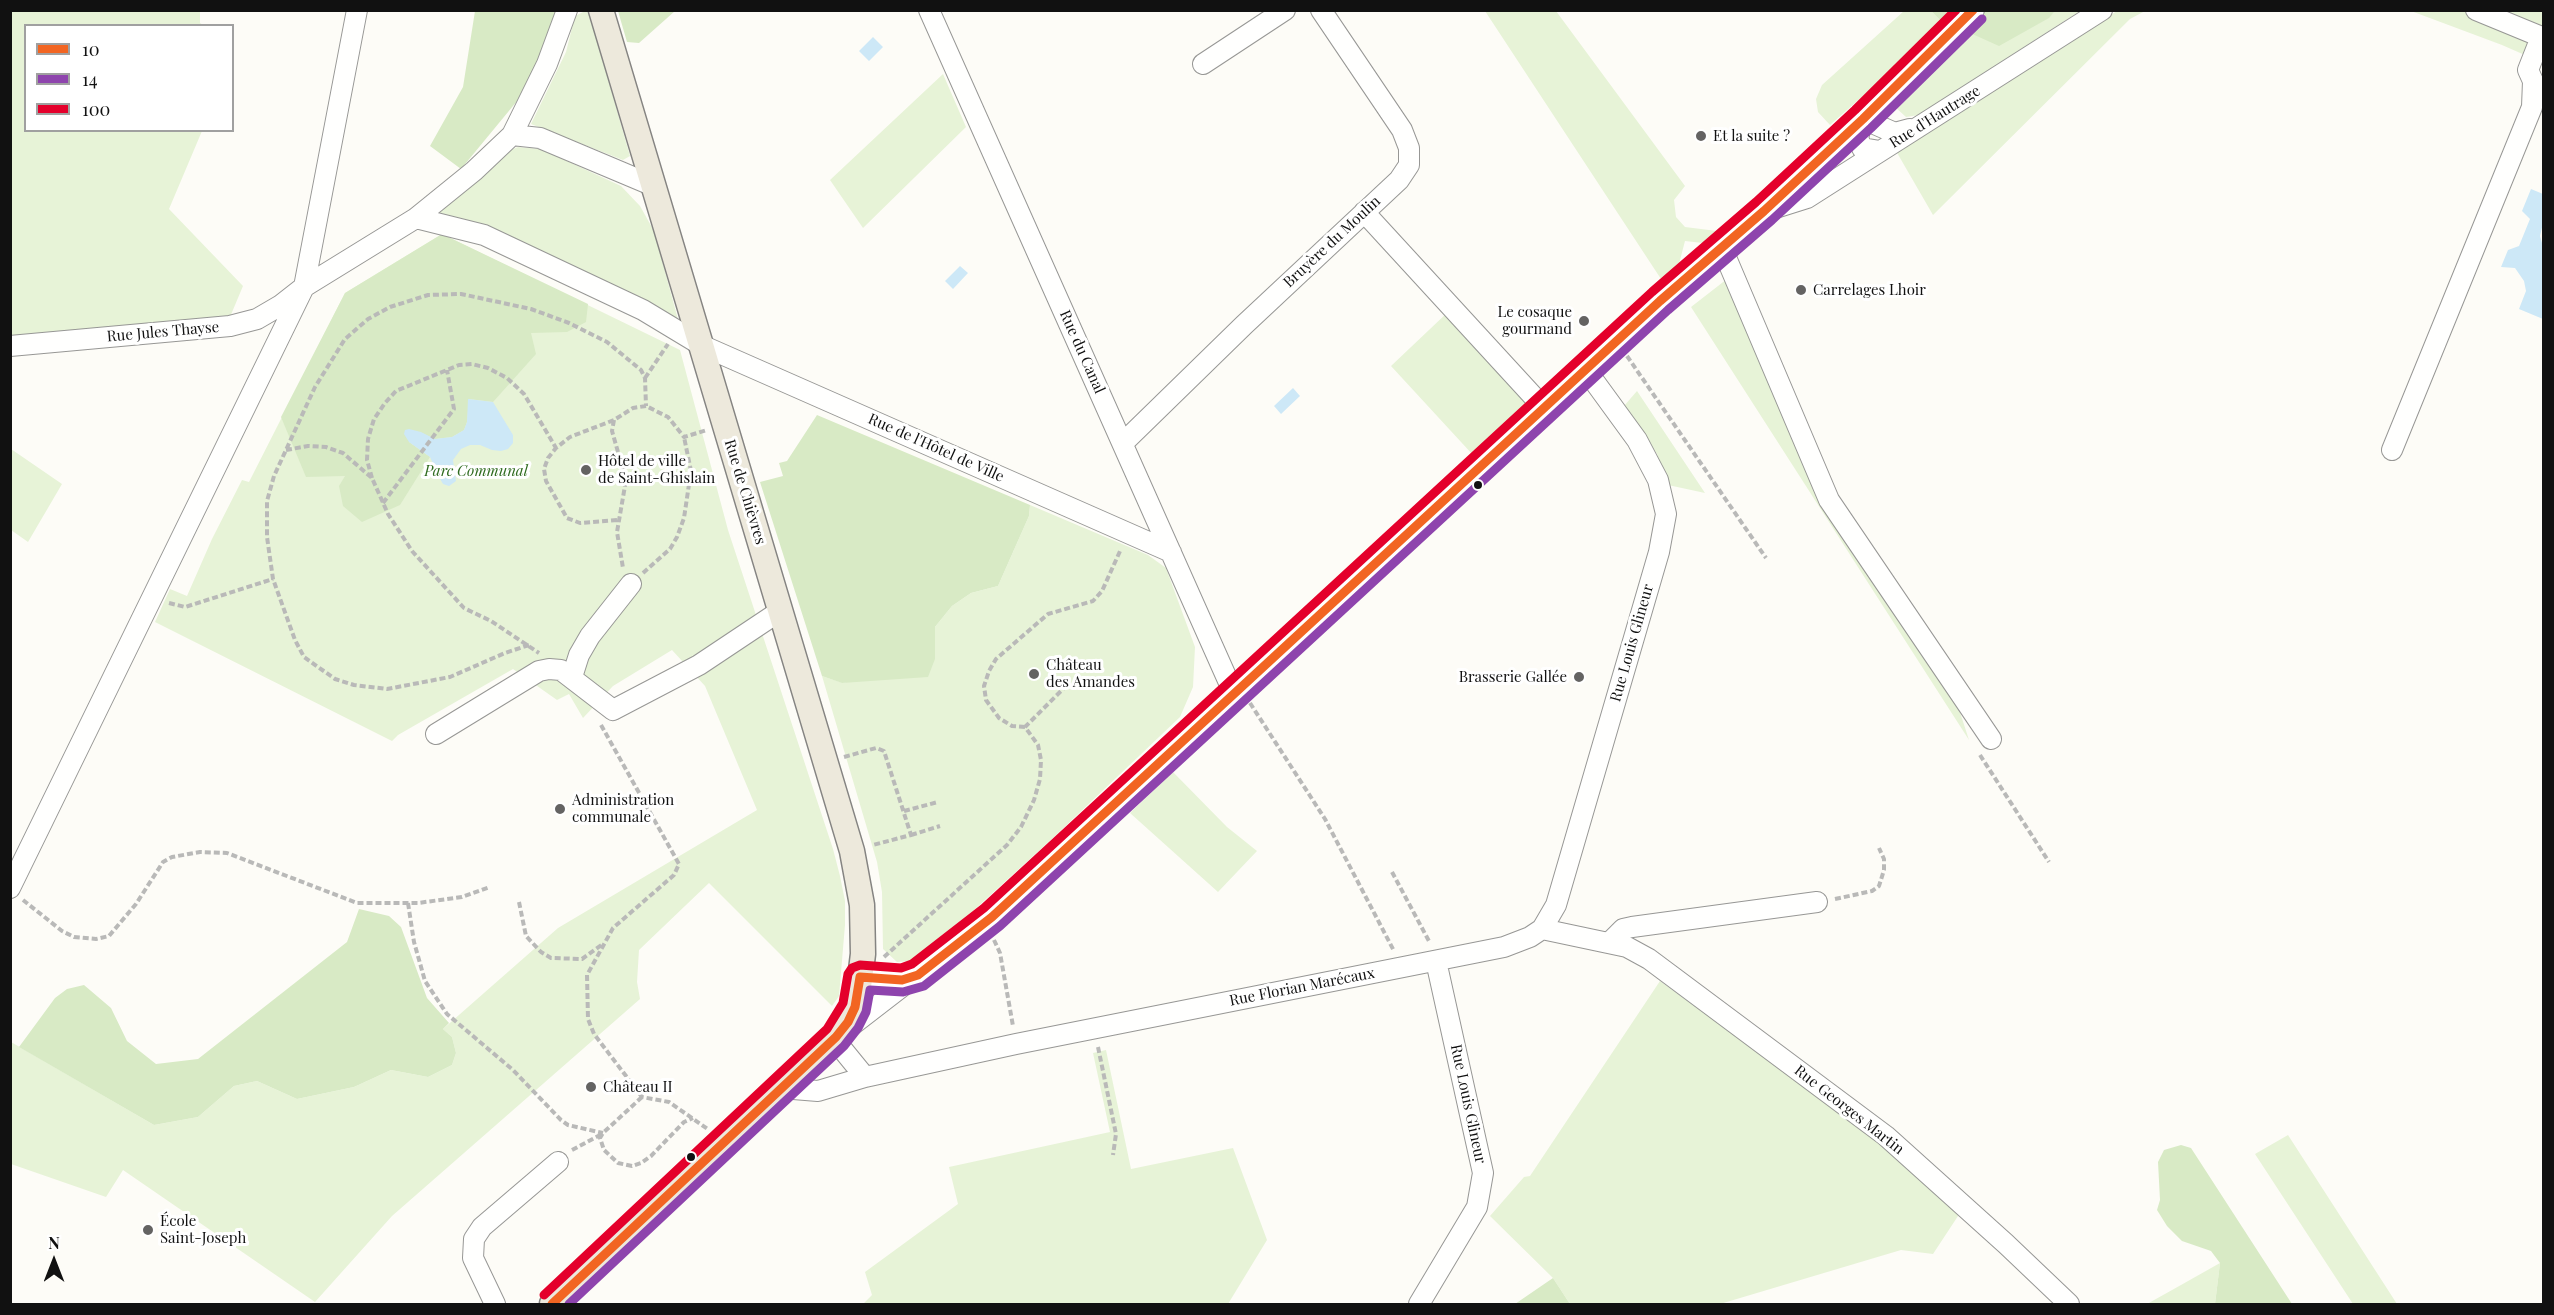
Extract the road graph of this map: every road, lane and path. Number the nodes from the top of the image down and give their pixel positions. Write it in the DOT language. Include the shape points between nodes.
graph roads {
  1 [pos="357,10"];
  2 [pos="567,10"];
  3 [pos="601,10"];
  4 [pos="929,10"];
  5 [pos="1285,10"];
  6 [pos="1321,10"];
  7 [pos="1974,10"];
  8 [pos="2102,10"];
  9 [pos="2476,10"];
  10 [pos="2542,37"];
  11 [pos="1203,64"];
  12 [pos="2538,83"];
  13 [pos="1863,118"];
  14 [pos="1916,128"];
  15 [pos="512,135"];
  16 [pos="1880,151"];
  17 [pos="654,186"];
  18 [pos="1764,211"];
  19 [pos="1364,212"];
  20 [pos="416,218"];
  21 [pos="1722,248"];
  22 [pos="304,286"];
  23 [pos="676,331"];
  24 [pos="1617,341"];
  25 [pos="701,345"];
  26 [pos="10,346"];
  27 [pos="447,370"];
  28 [pos="1586,370"];
  29 [pos="645,378"];
  30 [pos="646,406"];
  31 [pos="1544,408"];
  32 [pos="614,420"];
  33 [pos="724,424"];
  34 [pos="684,437"];
  35 [pos="1123,443"];
  36 [pos="556,448"];
  37 [pos="286,450"];
  38 [pos="2392,450"];
  39 [pos="372,478"];
  40 [pos="383,503"];
  41 [pos="617,520"];
  42 [pos="1128,532"];
  43 [pos="1171,552"];
  44 [pos="1766,558"];
  45 [pos="273,579"];
  46 [pos="631,584"];
  47 [pos="153,595"];
  48 [pos="780,611"];
  49 [pos="529,645"];
  50 [pos="566,674"];
  51 [pos="1068,684"];
  52 [pos="1234,694"];
  53 [pos="613,710"];
  54 [pos="1025,727"];
  55 [pos="436,734"];
  56 [pos="1984,743"];
  57 [pos="826,762"];
  58 [pos="938,801"];
  59 [pos="903,811"];
  60 [pos="940,826"];
  61 [pos="911,835"];
  62 [pos="1879,848"];
  63 [pos="852,851"];
  64 [pos="2049,862"];
  65 [pos="1392,872"];
  66 [pos="490,887"];
  67 [pos="14,892"];
  68 [pos="519,902"];
  69 [pos="1817,902"];
  70 [pos="408,903"];
  71 [pos="983,924"];
  72 [pos="1542,929"];
  73 [pos="606,942"];
  74 [pos="1609,943"];
  75 [pos="1436,961"];
  76 [pos="1403,967"];
  77 [pos="918,975"];
  78 [pos="860,977"];
  79 [pos="1095,1028"];
  80 [pos="835,1038"];
  81 [pos="1016,1044"];
  82 [pos="865,1077"];
  83 [pos="781,1088"];
  84 [pos="642,1097"];
  85 [pos="693,1118"];
  86 [pos="603,1133"];
  87 [pos="722,1143"];
  88 [pos="1113,1155"];
  89 [pos="558,1162"];
  90 [pos="495,1305"];
  91 [pos="552,1305"];
  92 [pos="1419,1305"];
  93 [pos="2069,1305"];
  1 -- 22 [label="street"];
  2 -- 15 [label="street" via="547,64"];
  3 -- 17 [label="main road, Rue de Chièvres"];
  4 -- 35 [label="street, Rue du Canal"];
  5 -- 11 [label="street"];
  6 -- 19 [label="street, Bruyère du Moulin" via="1407,140 1409,165 1399,180"];
  7 -- 13 [label="street"];
  8 -- 14 [label="street, Rue d'Hautrage"];
  9 -- 10 [label="street"];
  10 -- 12 [label="street" via="2528,70"];
  12 -- 38 [label="street" via="2532,107"];
  13 -- 14 [label="street" via="1895,133"];
  13 -- 16 [label="street" via="1858,138 1862,148"];
  13 -- 18 [label="street"];
  14 -- 16 [label="street, Rue d'Hautrage"];
  15 -- 17 [label="street" via="540,138"];
  15 -- 20 [label="street, Rue Jules Thayse"];
  16 -- 18 [label="street, Rue d'Hautrage" via="1807,198"];
  17 -- 25 [label="main road, Rue de Chièvres"];
  18 -- 21 [label="street"];
  19 -- 31 [label="street"];
  19 -- 35 [label="street, Bruyère du Moulin"];
  20 -- 22 [label="street, Rue Jules Thayse"];
  20 -- 23 [label="street, Rue de l'Hôtel de Ville" via="483,235 643,310"];
  21 -- 24 [label="street"];
  21 -- 56 [label="street" via="1829,500"];
  22 -- 26 [label="street, Rue Jules Thayse" via="281,306 257,319 230,326"];
  22 -- 47 [label="street"];
  23 -- 25 [label="street, Rue de l'Hôtel de Ville"];
  23 -- 29 [label="path"];
  24 -- 28 [label="street"];
  24 -- 44 [label="path"];
  25 -- 33 [label="main road, Rue de Chièvres"];
  25 -- 42 [label="street, Rue de l'Hôtel de Ville"];
  27 -- 36 [label="path" via="472,364 507,378 524,394"];
  27 -- 39 [label="path" via="396,391 385,403 374,419 368,439 367,460"];
  27 -- 40 [label="path" via="454,409"];
  28 -- 31 [label="street"];
  28 -- 72 [label="street, Rue Louis Glineur" via="1637,440 1658,480 1666,514 1659,552 1556,905"];
  29 -- 30 [label="path"];
  29 -- 37 [label="path" via="641,370 607,342 569,323 496,300 461,294 428,295 390,307 345,339 315,387"];
  30 -- 32 [label="path" via="633,408"];
  30 -- 34 [label="path" via="668,417"];
  31 -- 52 [label="street"];
  32 -- 36 [label="path" via="570,437"];
  32 -- 41 [label="path" via="612,431 626,480"];
  33 -- 34 [label="path"];
  33 -- 48 [label="main road, Rue de Chièvres"];
  34 -- 46 [label="path" via="691,471 684,518 670,549"];
  35 -- 43 [label="street, Rue du Canal"];
  36 -- 41 [label="path" via="544,469 546,481 567,518 580,523"];
  37 -- 39 [label="path" via="326,447 343,453"];
  37 -- 45 [label="path" via="267,501"];
  39 -- 40 [label="path"];
  40 -- 49 [label="path" via="412,551 464,608"];
  41 -- 46 [label="path" via="622,566"];
  42 -- 43 [label="street, Rue de l'Hôtel de Ville"];
  42 -- 54 [label="path" via="1102,591 1093,601 1048,614 996,659 989,670 984,686 986,700 999,718 1012,726"];
  43 -- 52 [label="street, Rue du Canal"];
  45 -- 47 [label="path" via="185,607"];
  45 -- 49 [label="path" via="304,657 335,679 354,685 387,688 450,677"];
  46 -- 50 [label="street"];
  47 -- 67 [label="street"];
  48 -- 53 [label="street" via="699,665"];
  48 -- 57 [label="main road, Rue de Chièvres"];
  49 -- 50 [label="path"];
  50 -- 53 [label="street"];
  50 -- 55 [label="street" via="539,671"];
  51 -- 54 [label="path"];
  52 -- 71 [label="street"];
  52 -- 76 [label="path" via="1249,701 1325,819"];
  53 -- 73 [label="path" via="602,717 601,724 679,864 675,875 614,928"];
  54 -- 78 [label="path" via="1038,745 1041,760 1034,800 1021,827 1007,845"];
  56 -- 64 [label="path" via="1985,766"];
  57 -- 59 [label="path" via="876,748 885,751"];
  57 -- 63 [label="main road, Rue de Chièvres"];
  58 -- 59 [label="path"];
  59 -- 61 [label="path"];
  60 -- 61 [label="path"];
  61 -- 63 [label="path"];
  62 -- 69 [label="path" via="1884,870 1879,886 1872,891"];
  63 -- 78 [label="main road, Rue de Chièvres" via="862,905"];
  65 -- 75 [label="path"];
  66 -- 70 [label="path" via="462,897"];
  67 -- 70 [label="path" via="62,932 96,939 116,930 163,862 200,852 227,853 357,903"];
  68 -- 73 [label="path" via="526,936 551,958 582,959"];
  69 -- 74 [label="street" via="1632,927 1623,929"];
  70 -- 86 [label="path" via="425,981 447,1014 513,1070 561,1120"];
  71 -- 77 [label="street"];
  71 -- 81 [label="path" via="1000,953"];
  72 -- 74 [label="street"];
  72 -- 75 [label="street, Rue Florian Marécaux" via="1510,945"];
  73 -- 84 [label="path" via="587,975 588,1019 594,1034"];
  74 -- 93 [label="street, Rue Georges Martin" via="1649,959 1886,1136"];
  75 -- 76 [label="street, Rue Florian Marécaux"];
  75 -- 92 [label="street, Rue Louis Glineur" via="1483,1173 1477,1207"];
  76 -- 79 [label="street, Rue Florian Marécaux"];
  77 -- 78 [label="street" via="902,980"];
  77 -- 80 [label="street"];
  78 -- 80 [label="main road, Rue de Chièvres" via="855,1007"];
  79 -- 81 [label="street, Rue Florian Marécaux"];
  79 -- 88 [label="path" via="1116,1134"];
  80 -- 82 [label="street"];
  80 -- 83 [label="main road, Rue de Chièvres"];
  81 -- 82 [label="street, Rue Florian Marécaux"];
  82 -- 83 [label="street, Rue Florian Marécaux" via="818,1091"];
  83 -- 87 [label="main road, Rue de Chièvres"];
  84 -- 85 [label="path" via="669,1102"];
  84 -- 86 [label="path"];
  85 -- 86 [label="path" via="684,1122 651,1156 632,1166 618,1163 604,1150"];
  85 -- 87 [label="path"];
  86 -- 89 [label="path"];
  87 -- 91 [label="main road, Rue de Chièvres"];
  89 -- 90 [label="street" via="482,1227 474,1239 473,1258"];
}
